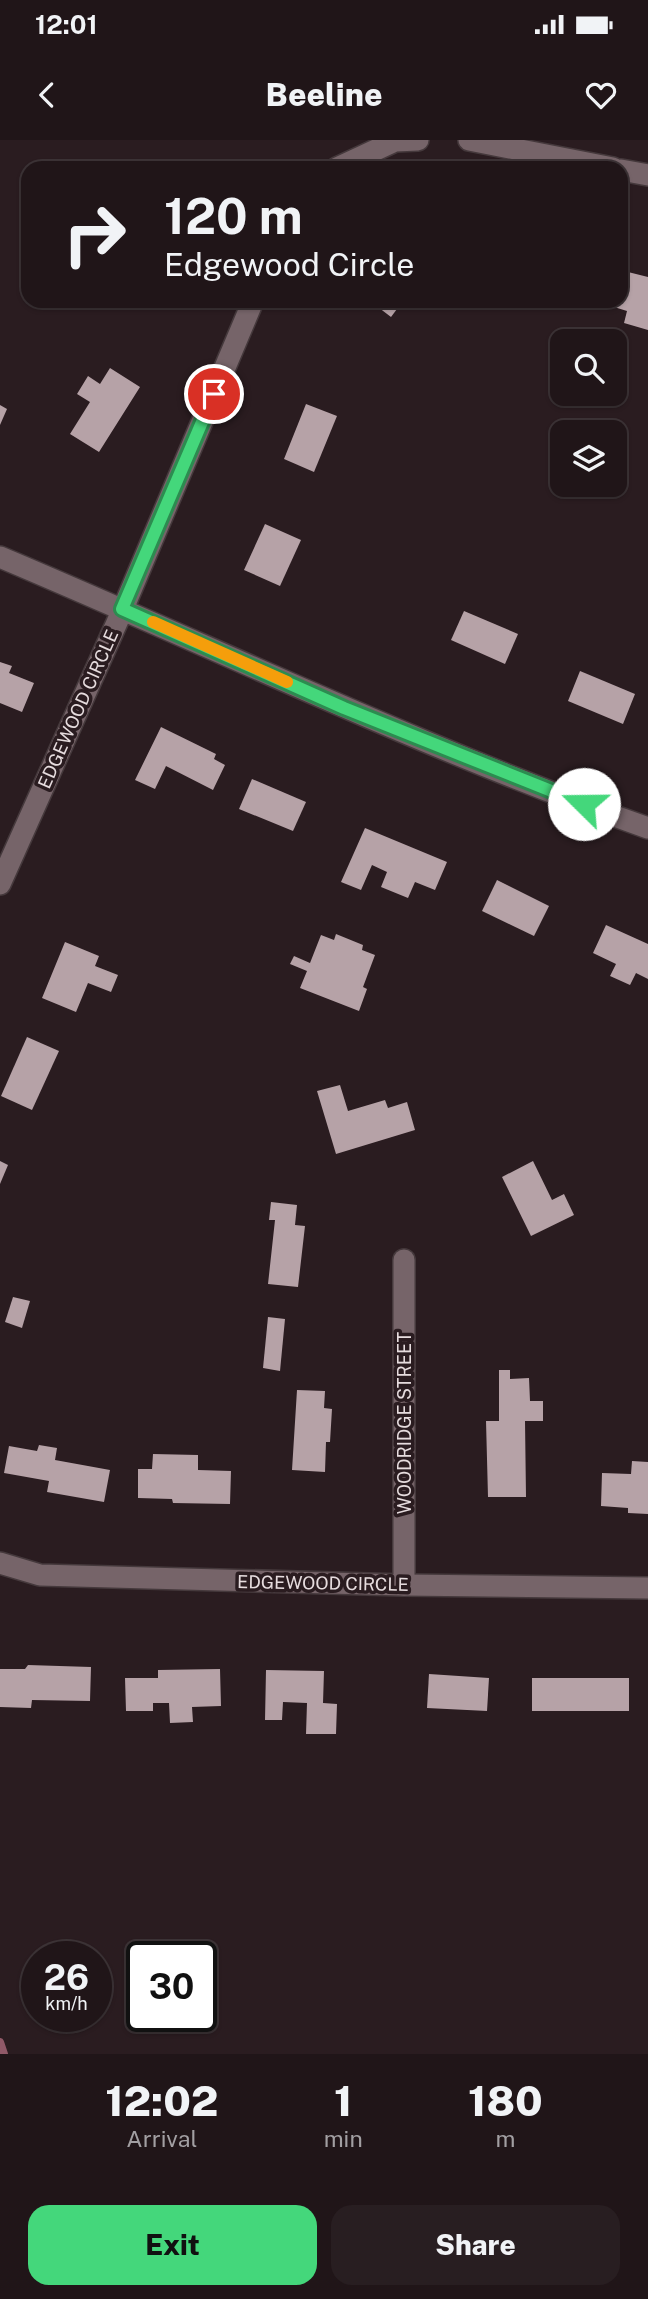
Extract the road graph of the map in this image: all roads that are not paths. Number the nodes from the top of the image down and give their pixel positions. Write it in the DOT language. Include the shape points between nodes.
graph roads {
  1 [pos="418,140"];
  2 [pos="469,140"];
  3 [pos="352,161"];
  4 [pos="577,161"];
  5 [pos="628,171"];
  6 [pos="648,175"];
  7 [pos="250,308"];
  8 [pos="0,557"];
  9 [pos="122,609"];
  10 [pos="648,828"];
  11 [pos="0,884"];
  12 [pos="404,1260"];
  13 [pos="0,1563"];
  14 [pos="404,1585"];
  15 [pos="648,1588"];
  1 -- 3 [label="street" via="395,141"];
  2 -- 4 [label="street"];
  5 -- 6 [label="street"];
  7 -- 9 [label="street, EDGEWOOD CIRCLE"];
  8 -- 9 [label="street"];
  9 -- 10 [label="street" via="344,708"];
  9 -- 11 [label="street, EDGEWOOD CIRCLE"];
  12 -- 14 [label="street, WOODRIDGE STREET"];
  13 -- 14 [label="street, EDGEWOOD CIRCLE" via="40,1575"];
  14 -- 15 [label="street, EDGEWOOD CIRCLE"];
}
